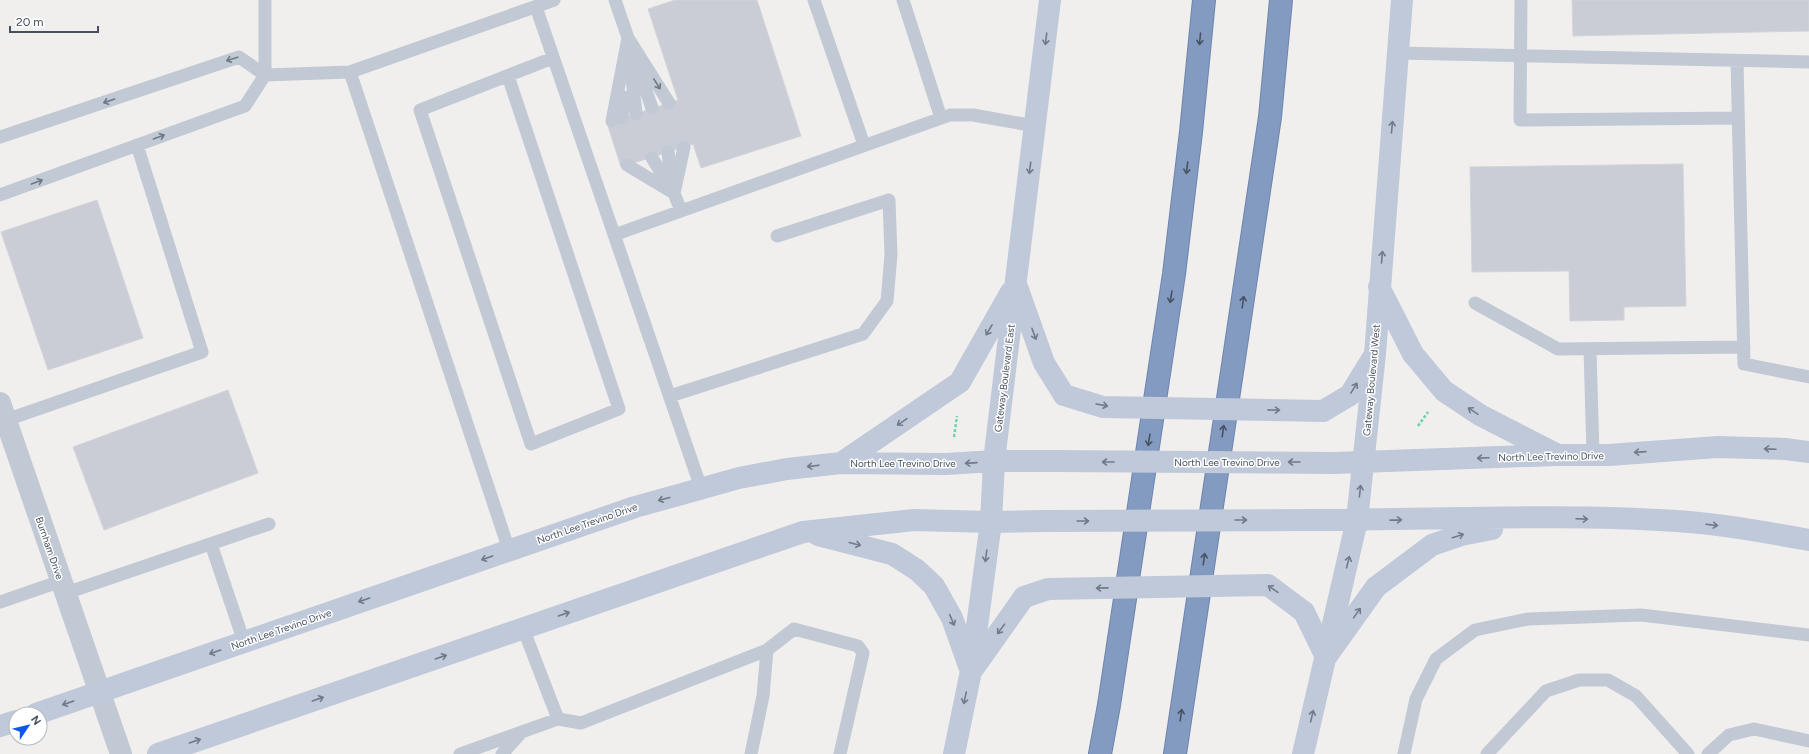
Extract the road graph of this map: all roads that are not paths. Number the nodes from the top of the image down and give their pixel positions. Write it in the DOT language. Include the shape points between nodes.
graph roads {
  1 [pos="265,0"];
  2 [pos="554,0"];
  3 [pos="614,0"];
  4 [pos="814,0"];
  5 [pos="903,0"];
  6 [pos="1050,0"];
  7 [pos="1204,0"];
  8 [pos="1281,0"];
  9 [pos="1402,0"];
  10 [pos="1521,0"];
  11 [pos="536,7"];
  12 [pos="628,38"];
  13 [pos="1398,53"];
  14 [pos="1520,56"];
  15 [pos="554,58"];
  16 [pos="1737,61"];
  17 [pos="1809,62"];
  18 [pos="350,72"];
  19 [pos="265,75"];
  20 [pos="508,76"];
  21 [pos="670,103"];
  22 [pos="652,108"];
  23 [pos="636,114"];
  24 [pos="941,118"];
  25 [pos="1738,118"];
  26 [pos="617,120"];
  27 [pos="1035,126"];
  28 [pos="0,137"];
  29 [pos="136,145"];
  30 [pos="864,145"];
  31 [pos="684,147"];
  32 [pos="668,152"];
  33 [pos="652,158"];
  34 [pos="632,164"];
  35 [pos="674,192"];
  36 [pos="0,195"];
  37 [pos="681,211"];
  38 [pos="614,235"];
  39 [pos="777,236"];
  40 [pos="1016,284"];
  41 [pos="1379,287"];
  42 [pos="1475,303"];
  43 [pos="1744,347"];
  44 [pos="1590,349"];
  45 [pos="1375,354"];
  46 [pos="1809,377"];
  47 [pos="670,396"];
  48 [pos="3,411"];
  49 [pos="1809,452"];
  50 [pos="1593,454"];
  51 [pos="1557,455"];
  52 [pos="994,461"];
  53 [pos="841,463"];
  54 [pos="1363,463"];
  55 [pos="701,488"];
  56 [pos="1550,518"];
  57 [pos="1357,520"];
  58 [pos="991,522"];
  59 [pos="269,524"];
  60 [pos="803,532"];
  61 [pos="1809,540"];
  62 [pos="211,544"];
  63 [pos="509,550"];
  64 [pos="63,587"];
  65 [pos="0,602"];
  66 [pos="523,628"];
  67 [pos="1809,635"];
  68 [pos="244,642"];
  69 [pos="767,650"];
  70 [pos="1326,657"];
  71 [pos="971,671"];
  72 [pos="100,692"];
  73 [pos="48,710"];
  74 [pos="558,718"];
  75 [pos="521,732"];
  76 [pos="1809,741"];
  77 [pos="121,754"];
  78 [pos="158,754"];
  79 [pos="460,754"];
  80 [pos="502,754"];
  81 [pos="751,754"];
  82 [pos="840,754"];
  83 [pos="954,754"];
  84 [pos="1100,754"];
  85 [pos="1175,754"];
  86 [pos="1304,754"];
  87 [pos="1404,754"];
  88 [pos="1487,754"];
  89 [pos="1688,754"];
  90 [pos="1708,754"];
  1 -- 19 [label="lane"];
  2 -- 11 [label="lane"];
  3 -- 12 [label="lane"];
  4 -- 30 [label="lane"];
  5 -- 24 [label="lane"];
  6 -- 27 [label="main road, Gateway Boulevard East, one-way"];
  7 -- 84 [label="highway, one-way" via="1174,274"];
  85 -- 8 [label="highway, one-way" via="1270,118"];
  9 -- 13 [label="main road, Gateway Boulevard West"];
  10 -- 14 [label="lane"];
  11 -- 15 [label="lane"];
  11 -- 18 [label="lane"];
  12 -- 21 [label="lane, one-way"];
  12 -- 22 [label="lane"];
  12 -- 23 [label="lane"];
  12 -- 26 [label="lane"];
  13 -- 14 [label="lane"];
  41 -- 13 [label="main road, Gateway Boulevard West, one-way"];
  14 -- 16 [label="lane"];
  14 -- 25 [label="lane" via="1520,120"];
  15 -- 20 [label="lane"];
  15 -- 38 [label="lane"];
  16 -- 17 [label="lane"];
  16 -- 25 [label="lane"];
  18 -- 19 [label="lane"];
  18 -- 63 [label="lane"];
  19 -- 28 [label="lane, one-way" via="239,57"];
  29 -- 19 [label="lane, one-way" via="245,106"];
  20 -- 20 [label="lane" via="420,110 531,444 619,409"];
  24 -- 27 [label="lane" via="950,115 973,115"];
  24 -- 30 [label="lane"];
  25 -- 43 [label="lane"];
  27 -- 40 [label="main road, Gateway Boulevard East, one-way"];
  36 -- 29 [label="lane, one-way"];
  29 -- 48 [label="lane" via="202,352"];
  30 -- 37 [label="lane"];
  31 -- 35 [label="lane"];
  32 -- 35 [label="lane"];
  33 -- 35 [label="lane"];
  34 -- 35 [label="lane"];
  35 -- 37 [label="lane"];
  37 -- 38 [label="lane"];
  38 -- 47 [label="lane"];
  39 -- 47 [label="lane" via="889,200 891,255 887,300 863,334"];
  40 -- 45 [label="main road, one-way, bridge" via="1044,363 1064,395 1103,406 1323,411 1350,395"];
  40 -- 52 [label="main road, Gateway Boulevard East"];
  40 -- 53 [label="main road, one-way" via="960,382"];
  41 -- 45 [label="main road, Gateway Boulevard West"];
  51 -- 41 [label="main road, one-way" via="1480,415 1444,391 1413,354"];
  42 -- 44 [label="lane" via="1558,349"];
  43 -- 44 [label="lane"];
  43 -- 46 [label="lane" via="1744,364"];
  44 -- 50 [label="lane"];
  45 -- 54 [label="main road, Gateway Boulevard West"];
  47 -- 55 [label="lane"];
  48 -- 64 [label="street, Burnham Drive"];
  49 -- 50 [label="main road, North Lee Trevino Drive, one-way" via="1718,447"];
  50 -- 51 [label="main road, North Lee Trevino Drive"];
  51 -- 54 [label="main road, North Lee Trevino Drive, one-way"];
  52 -- 53 [label="main road, North Lee Trevino Drive, one-way" via="946,464"];
  54 -- 52 [label="main road, North Lee Trevino Drive, one-way, bridge"];
  52 -- 58 [label="main road, Gateway Boulevard East"];
  53 -- 55 [label="main road, North Lee Trevino Drive, one-way" via="786,469"];
  57 -- 54 [label="main road, Gateway Boulevard West, one-way"];
  55 -- 63 [label="main road, North Lee Trevino Drive, one-way" via="635,506"];
  57 -- 56 [label="main road, one-way"];
  56 -- 61 [label="main road, one-way" via="1678,521"];
  70 -- 56 [label="main road, one-way" via="1376,587 1432,545 1461,535"];
  58 -- 57 [label="main road, one-way, bridge"];
  70 -- 57 [label="main road, Gateway Boulevard West, one-way"];
  58 -- 60 [label="main road" via="914,520"];
  58 -- 71 [label="main road, Gateway Boulevard East, one-way"];
  59 -- 62 [label="lane"];
  66 -- 60 [label="main road, one-way"];
  60 -- 71 [label="main road, one-way" via="892,554 917,570 934,586 952,618"];
  62 -- 64 [label="lane"];
  62 -- 68 [label="lane"];
  63 -- 68 [label="main road, North Lee Trevino Drive, one-way"];
  64 -- 65 [label="lane"];
  64 -- 72 [label="street, Burnham Drive"];
  66 -- 74 [label="lane"];
  78 -- 66 [label="main road, one-way"];
  67 -- 87 [label="lane" via="1641,615 1528,619 1475,630 1436,659 1416,699"];
  68 -- 72 [label="main road, North Lee Trevino Drive, one-way"];
  69 -- 74 [label="lane" via="581,723"];
  69 -- 81 [label="lane" via="763,696"];
  69 -- 82 [label="lane" via="794,629 858,646 863,653"];
  70 -- 71 [label="main road, one-way, bridge" via="1304,612 1268,585 1048,589 1024,597"];
  86 -- 70 [label="main road, Gateway Boulevard West, one-way"];
  71 -- 83 [label="main road, Gateway Boulevard East, one-way"];
  72 -- 73 [label="main road, North Lee Trevino Drive, one-way"];
  72 -- 77 [label="street, Burnham Drive"];
  74 -- 75 [label="lane"];
  75 -- 79 [label="lane"];
  75 -- 80 [label="lane"];
  76 -- 90 [label="lane" via="1754,729 1729,735"];
  88 -- 89 [label="lane" via="1546,691 1579,680 1608,680 1636,696"];
}
